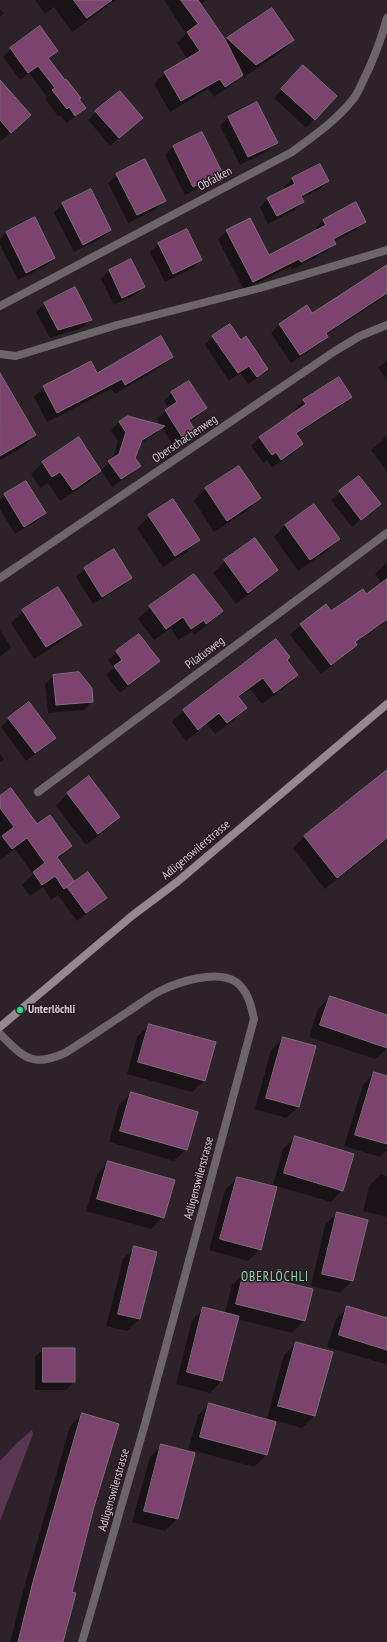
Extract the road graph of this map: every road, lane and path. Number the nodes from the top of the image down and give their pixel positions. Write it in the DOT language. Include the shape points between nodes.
graph roads {
  1 [pos="387,18"];
  2 [pos="387,250"];
  3 [pos="0,306"];
  4 [pos="387,325"];
  5 [pos="0,354"];
  6 [pos="387,533"];
  7 [pos="0,578"];
  8 [pos="387,704"];
  9 [pos="38,792"];
  10 [pos="0,1027"];
  11 [pos="0,1034"];
  12 [pos="82,1642"];
  1 -- 3 [label="street, Obfalken" via="382,39 355,97 318,134 292,152"];
  2 -- 5 [label="street" via="260,288 117,325 16,356"];
  4 -- 7 [label="street, Oberschachenweg" via="360,336 335,351"];
  6 -- 9 [label="street, Pilatusweg"];
  8 -- 10 [label="main road, Adligenswilerstrasse" via="177,882 133,915"];
  11 -- 12 [label="street, Adligenswilerstrasse" via="21,1054 35,1061 50,1059 65,1053 159,992 179,982 199,978 218,977 231,980 242,988 250,1001 254,1019 145,1424"];
}
